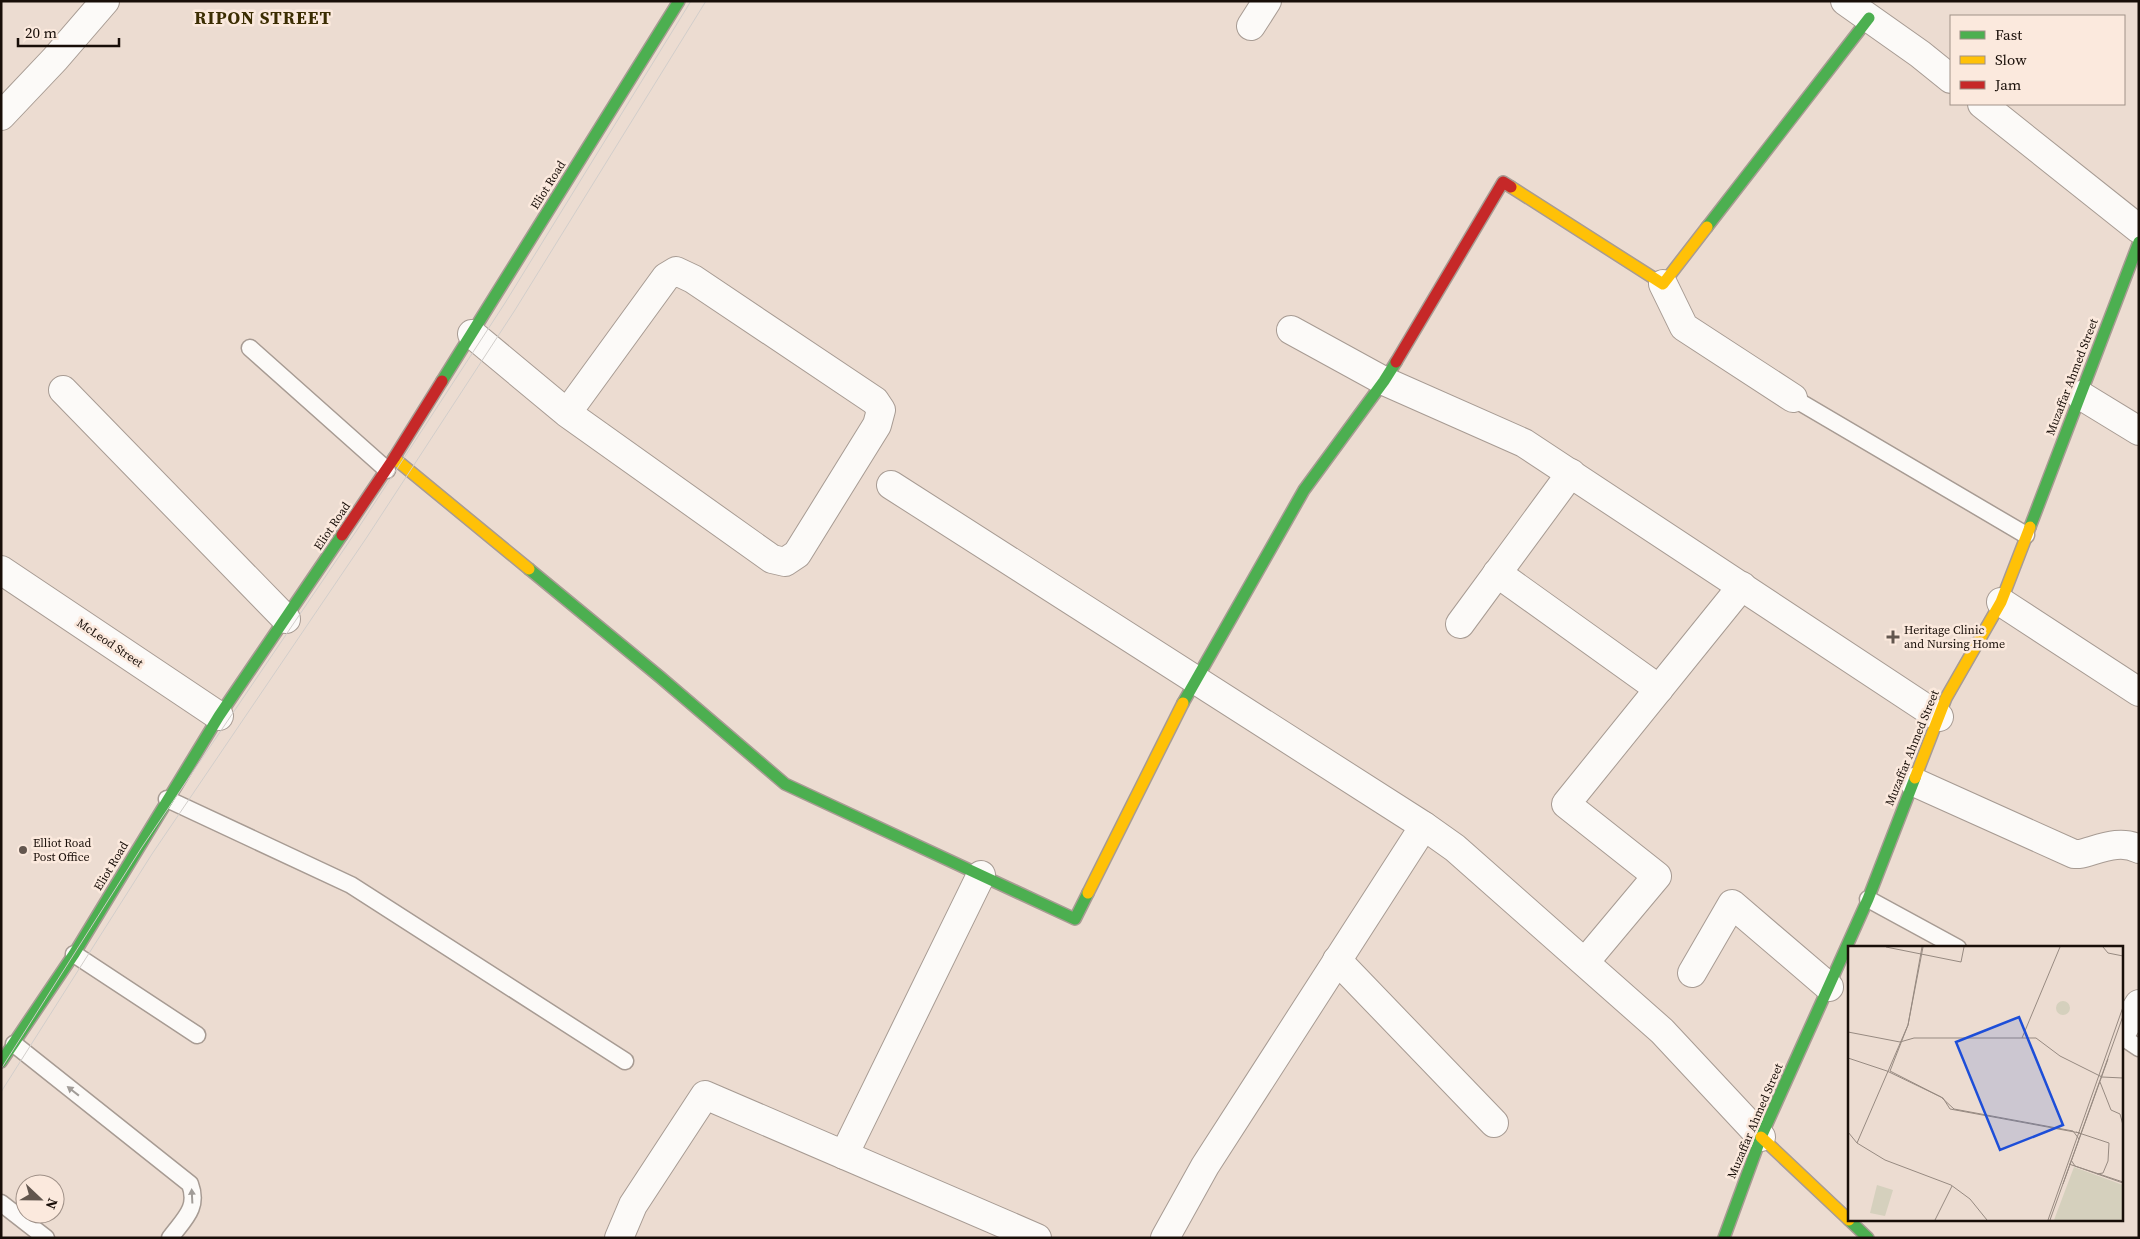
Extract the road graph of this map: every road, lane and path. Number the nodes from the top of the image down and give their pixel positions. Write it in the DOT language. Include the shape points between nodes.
graph roads {
  1 [pos="105,1"];
  2 [pos="679,1"];
  3 [pos="1266,1"];
  4 [pos="1845,1"];
  5 [pos="1869,18"];
  6 [pos="1252,26"];
  7 [pos="1950,78"];
  8 [pos="1983,105"];
  9 [pos="1,116"];
  10 [pos="2139,228"];
  11 [pos="2139,242"];
  12 [pos="1663,284"];
  13 [pos="1291,330"];
  14 [pos="472,334"];
  15 [pos="250,348"];
  16 [pos="1384,381"];
  17 [pos="63,390"];
  18 [pos="2080,395"];
  19 [pos="1793,398"];
  20 [pos="566,413"];
  21 [pos="2139,431"];
  22 [pos="390,464"];
  23 [pos="1572,474"];
  24 [pos="891,486"];
  25 [pos="2026,535"];
  26 [pos="1,570"];
  27 [pos="1498,573"];
  28 [pos="1742,586"];
  29 [pos="2001,602"];
  30 [pos="286,619"];
  31 [pos="1460,624"];
  32 [pos="1195,679"];
  33 [pos="1659,689"];
  34 [pos="2139,692"];
  35 [pos="219,716"];
  36 [pos="1939,716"];
  37 [pos="1914,782"];
  38 [pos="166,799"];
  39 [pos="1424,826"];
  40 [pos="2139,849"];
  41 [pos="981,875"];
  42 [pos="1868,899"];
  43 [pos="1954,946"];
  44 [pos="74,954"];
  45 [pos="1337,960"];
  46 [pos="1584,962"];
  47 [pos="1692,973"];
  48 [pos="1829,987"];
  49 [pos="2139,1004"];
  50 [pos="2122,1033"];
  51 [pos="198,1035"];
  52 [pos="2122,1036"];
  53 [pos="14,1044"];
  54 [pos="2139,1048"];
  55 [pos="625,1061"];
  56 [pos="1,1062"];
  57 [pos="1494,1123"];
  58 [pos="1761,1137"];
  59 [pos="844,1155"];
  60 [pos="1,1204"];
  61 [pos="1848,1219"];
  62 [pos="1851,1222"];
  63 [pos="46,1238"];
  64 [pos="170,1238"];
  65 [pos="619,1238"];
  66 [pos="1037,1238"];
  67 [pos="1165,1238"];
  68 [pos="1724,1238"];
  69 [pos="1868,1238"];
  1 -- 9 [label="street"];
  2 -- 14 [label="street, Eliot Road"];
  3 -- 6 [label="street"];
  4 -- 5 [label="street"];
  5 -- 7 [label="street"];
  5 -- 12 [label="street"];
  8 -- 10 [label="street"];
  11 -- 18 [label="street, Muzaffar Ahmed Street"];
  12 -- 16 [label="street" via="1503,182"];
  12 -- 19 [label="street" via="1684,327"];
  13 -- 16 [label="street"];
  14 -- 20 [label="street"];
  14 -- 22 [label="street, Eliot Road"];
  15 -- 22 [label="lane"];
  16 -- 23 [label="street" via="1524,443"];
  16 -- 32 [label="street" via="1304,490"];
  17 -- 30 [label="street"];
  18 -- 21 [label="street"];
  18 -- 25 [label="street, Muzaffar Ahmed Street"];
  19 -- 25 [label="lane"];
  20 -- 20 [label="street" via="666,277 676,272 692,279 875,401 881,410 877,425 797,554 785,562 772,560"];
  22 -- 30 [label="street, Eliot Road"];
  22 -- 41 [label="street" via="660,677 785,784"];
  23 -- 27 [label="street"];
  23 -- 28 [label="street"];
  24 -- 32 [label="street"];
  25 -- 29 [label="street, Muzaffar Ahmed Street"];
  26 -- 35 [label="street, McLeod Street"];
  27 -- 31 [label="street"];
  27 -- 33 [label="street"];
  28 -- 33 [label="street"];
  28 -- 36 [label="street"];
  29 -- 34 [label="street"];
  29 -- 36 [label="street, Muzaffar Ahmed Street"];
  30 -- 35 [label="street, Eliot Road"];
  32 -- 39 [label="street"];
  32 -- 41 [label="street" via="1075,919"];
  33 -- 46 [label="street" via="1566,804 1657,876"];
  35 -- 38 [label="street, Eliot Road"];
  36 -- 37 [label="street, Muzaffar Ahmed Street"];
  37 -- 40 [label="street" via="2074,854 2118,844"];
  37 -- 42 [label="street, Muzaffar Ahmed Street"];
  38 -- 44 [label="street, Eliot Road"];
  38 -- 55 [label="lane" via="351,885"];
  39 -- 45 [label="street"];
  39 -- 46 [label="street" via="1455,848"];
  41 -- 59 [label="street"];
  42 -- 43 [label="lane"];
  42 -- 48 [label="street, Muzaffar Ahmed Street"];
  44 -- 51 [label="lane"];
  44 -- 53 [label="street, Eliot Road"];
  45 -- 57 [label="street"];
  45 -- 67 [label="street" via="1205,1166"];
  46 -- 58 [label="street" via="1662,1031"];
  47 -- 48 [label="street" via="1732,904"];
  48 -- 58 [label="street, Muzaffar Ahmed Street"];
  49 -- 50 [label="street"];
  52 -- 54 [label="lane"];
  53 -- 56 [label="street, Eliot Road"];
  64 -- 53 [label="lane, one-way" via="192,1208 194,1194 190,1184"];
  58 -- 61 [label="street"];
  58 -- 68 [label="street, Muzaffar Ahmed Street"];
  59 -- 65 [label="street" via="706,1095 633,1205"];
  59 -- 66 [label="street"];
  60 -- 63 [label="lane"];
  62 -- 69 [label="street"];
}
